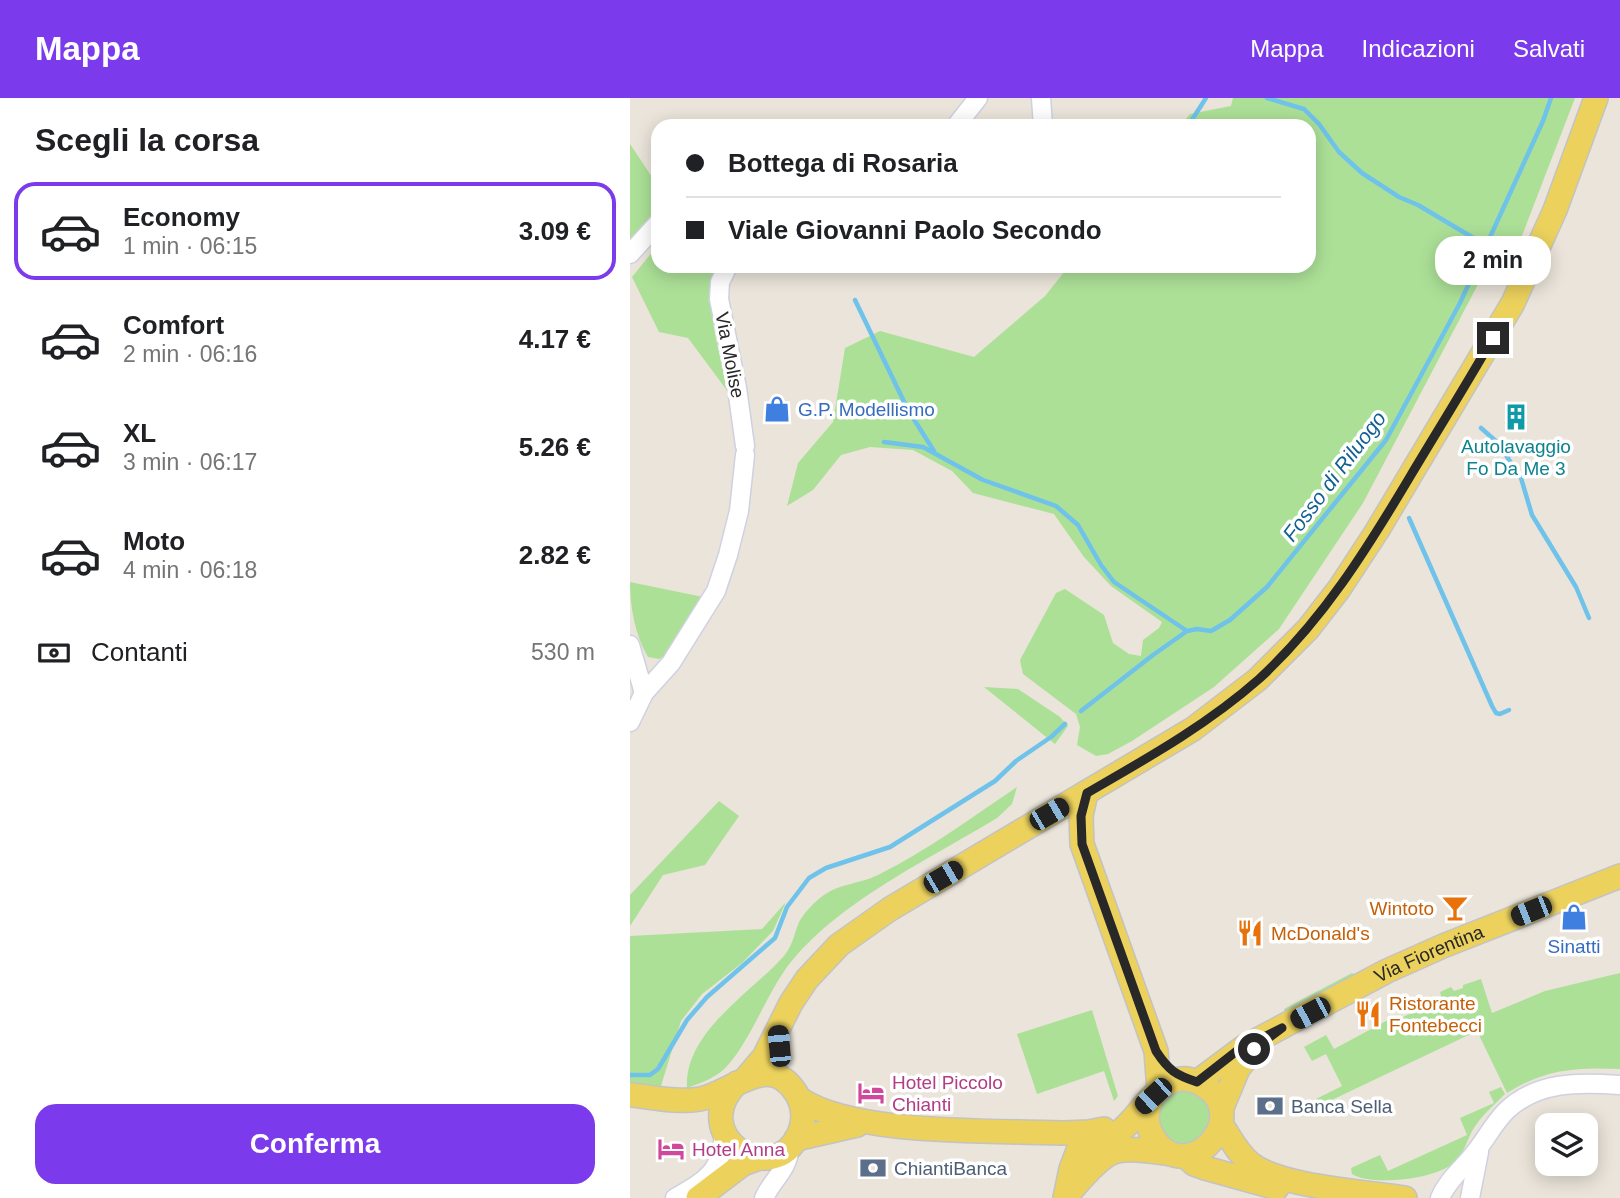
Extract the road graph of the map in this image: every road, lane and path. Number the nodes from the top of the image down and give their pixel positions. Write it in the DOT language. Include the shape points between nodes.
graph roads {
  1 [pos="978,98"];
  2 [pos="1041,98"];
  3 [pos="1596,98"];
  4 [pos="962,119"];
  5 [pos="1042,119"];
  6 [pos="651,231"];
  7 [pos="630,254"];
  8 [pos="724,273"];
  9 [pos="630,645"];
  10 [pos="644,693"];
  11 [pos="630,722"];
  12 [pos="1087,793"];
  13 [pos="1049,814"];
  14 [pos="1082,844"];
  15 [pos="1620,876"];
  16 [pos="1282,1028"];
  17 [pos="778,1032"];
  18 [pos="1156,1051"];
  19 [pos="742,1080"];
  20 [pos="783,1080"];
  21 [pos="1190,1080"];
  22 [pos="1620,1085"];
  23 [pos="630,1095"];
  24 [pos="1151,1098"];
  25 [pos="800,1099"];
  26 [pos="630,1109"];
  27 [pos="1221,1117"];
  28 [pos="877,1123"];
  29 [pos="722,1128"];
  30 [pos="1045,1132"];
  31 [pos="793,1143"];
  32 [pos="1481,1145"];
  33 [pos="1076,1152"];
  34 [pos="1107,1155"];
  35 [pos="1180,1155"];
  36 [pos="760,1158"];
  37 [pos="775,1181"];
  38 [pos="675,1198"];
  39 [pos="698,1198"];
  40 [pos="764,1198"];
  41 [pos="1065,1198"];
  42 [pos="1311,1198"];
  43 [pos="1405,1198"];
  44 [pos="1440,1198"];
  45 [pos="1470,1198"];
  1 -- 4 [label="street"];
  2 -- 5 [label="street"];
  3 -- 12 [label="main road" via="1528,274 1446,418 1339,589 1291,648 1242,693 1193,729"];
  6 -- 7 [label="street"];
  8 -- 10 [label="street, Via Molise" via="719,299 737,388 745,451 743,486 714,596 671,663"];
  9 -- 10 [label="street"];
  10 -- 11 [label="street, Via Molise"];
  12 -- 13 [label="main road"];
  12 -- 14 [label="main road" via="1081,816"];
  13 -- 14 [label="main road"];
  13 -- 17 [label="main road" via="890,909 839,945 807,979"];
  14 -- 18 [label="main road"];
  15 -- 16 [label="main road, Via Fiorentina" via="1425,953"];
  16 -- 21 [label="main road, Via Fiorentina"];
  16 -- 27 [label="main road, Via Fiorentina" via="1242,1063"];
  17 -- 19 [label="main road" via="760,1062"];
  17 -- 20 [label="main road"];
  18 -- 21 [label="main road"];
  18 -- 24 [label="main road"];
  19 -- 20 [label="main road" via="759,1074"];
  19 -- 23 [label="main road" via="709,1097 689,1100"];
  19 -- 29 [label="main road" via="723,1101"];
  20 -- 25 [label="main road"];
  21 -- 24 [label="main road, Via Fiorentina" via="1168,1083"];
  21 -- 27 [label="main road" via="1215,1096"];
  22 -- 32 [label="street" via="1571,1083 1528,1096 1505,1111"];
  24 -- 30 [label="main road, Via Fiorentina" via="1116,1124 1094,1131"];
  24 -- 33 [label="main road, Via Fiorentina" via="1118,1132"];
  24 -- 35 [label="main road" via="1149,1129 1157,1142"];
  25 -- 28 [label="main road" via="825,1113"];
  25 -- 31 [label="main road" via="803,1120"];
  26 -- 29 [label="main road" via="696,1112"];
  27 -- 35 [label="main road, Via Fiorentina" via="1211,1143 1198,1152"];
  27 -- 43 [label="main road" via="1243,1157 1266,1172 1339,1190"];
  28 -- 30 [label="main road, Via Fiorentina"];
  28 -- 31 [label="main road" via="835,1129"];
  29 -- 36 [label="main road" via="731,1145"];
  29 -- 38 [label="street" via="722,1155 713,1172"];
  30 -- 33 [label="main road"];
  31 -- 36 [label="main road" via="779,1154"];
  31 -- 37 [label="street"];
  32 -- 44 [label="street" via="1447,1183"];
  32 -- 45 [label="street"];
  33 -- 34 [label="main road"];
  33 -- 41 [label="main road"];
  34 -- 35 [label="main road" via="1129,1150"];
  34 -- 41 [label="main road"];
  35 -- 42 [label="main road" via="1205,1168"];
  36 -- 37 [label="street"];
  36 -- 39 [label="main road" via="743,1164"];
  37 -- 40 [label="street"];
}
